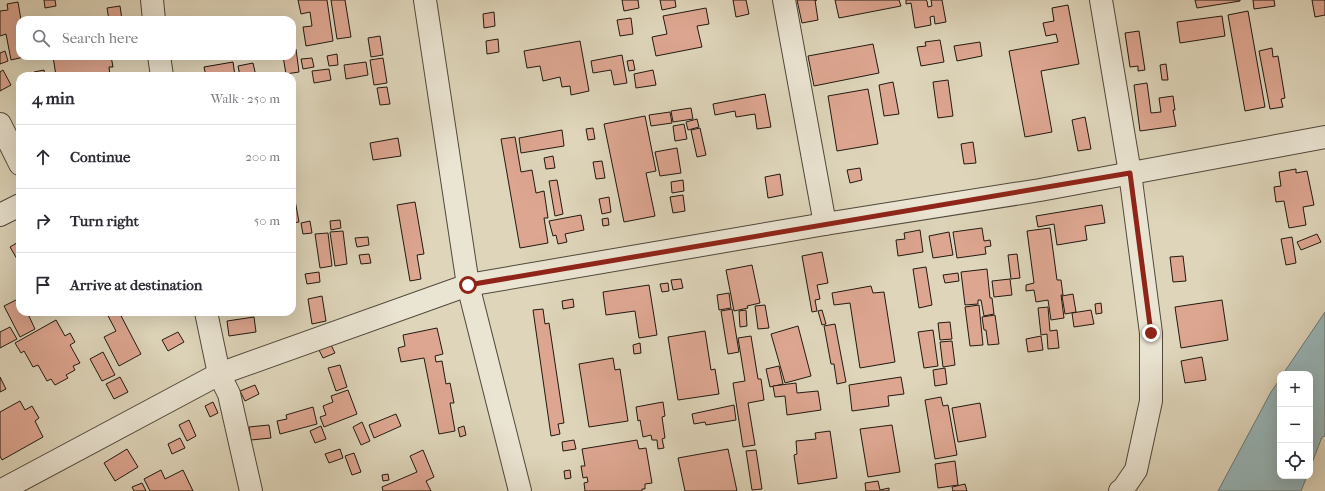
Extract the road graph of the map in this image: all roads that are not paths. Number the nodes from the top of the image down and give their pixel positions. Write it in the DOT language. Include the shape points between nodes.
graph roads {
  1 [pos="152,0"];
  2 [pos="425,0"];
  3 [pos="784,0"];
  4 [pos="1101,0"];
  5 [pos="154,16"];
  6 [pos="160,60"];
  7 [pos="161,72"];
  8 [pos="0,124"];
  9 [pos="1325,137"];
  10 [pos="16,156"];
  11 [pos="1130,173"];
  12 [pos="16,207"];
  13 [pos="0,215"];
  14 [pos="825,224"];
  15 [pos="468,285"];
  16 [pos="207,316"];
  17 [pos="219,374"];
  18 [pos="0,491"];
  19 [pos="251,491"];
  20 [pos="520,491"];
  21 [pos="1120,491"];
  1 -- 5 [label="street"];
  2 -- 15 [label="street"];
  3 -- 14 [label="street"];
  4 -- 11 [label="street"];
  6 -- 7 [label="street"];
  8 -- 10 [label="street"];
  9 -- 11 [label="street"];
  11 -- 14 [label="street"];
  11 -- 21 [label="street" via="1151,333 1150,401 1136,470"];
  12 -- 13 [label="street"];
  14 -- 15 [label="street"];
  15 -- 17 [label="street"];
  15 -- 20 [label="street"];
  16 -- 17 [label="street"];
  17 -- 18 [label="street"];
  17 -- 19 [label="street" via="229,394"];
}
